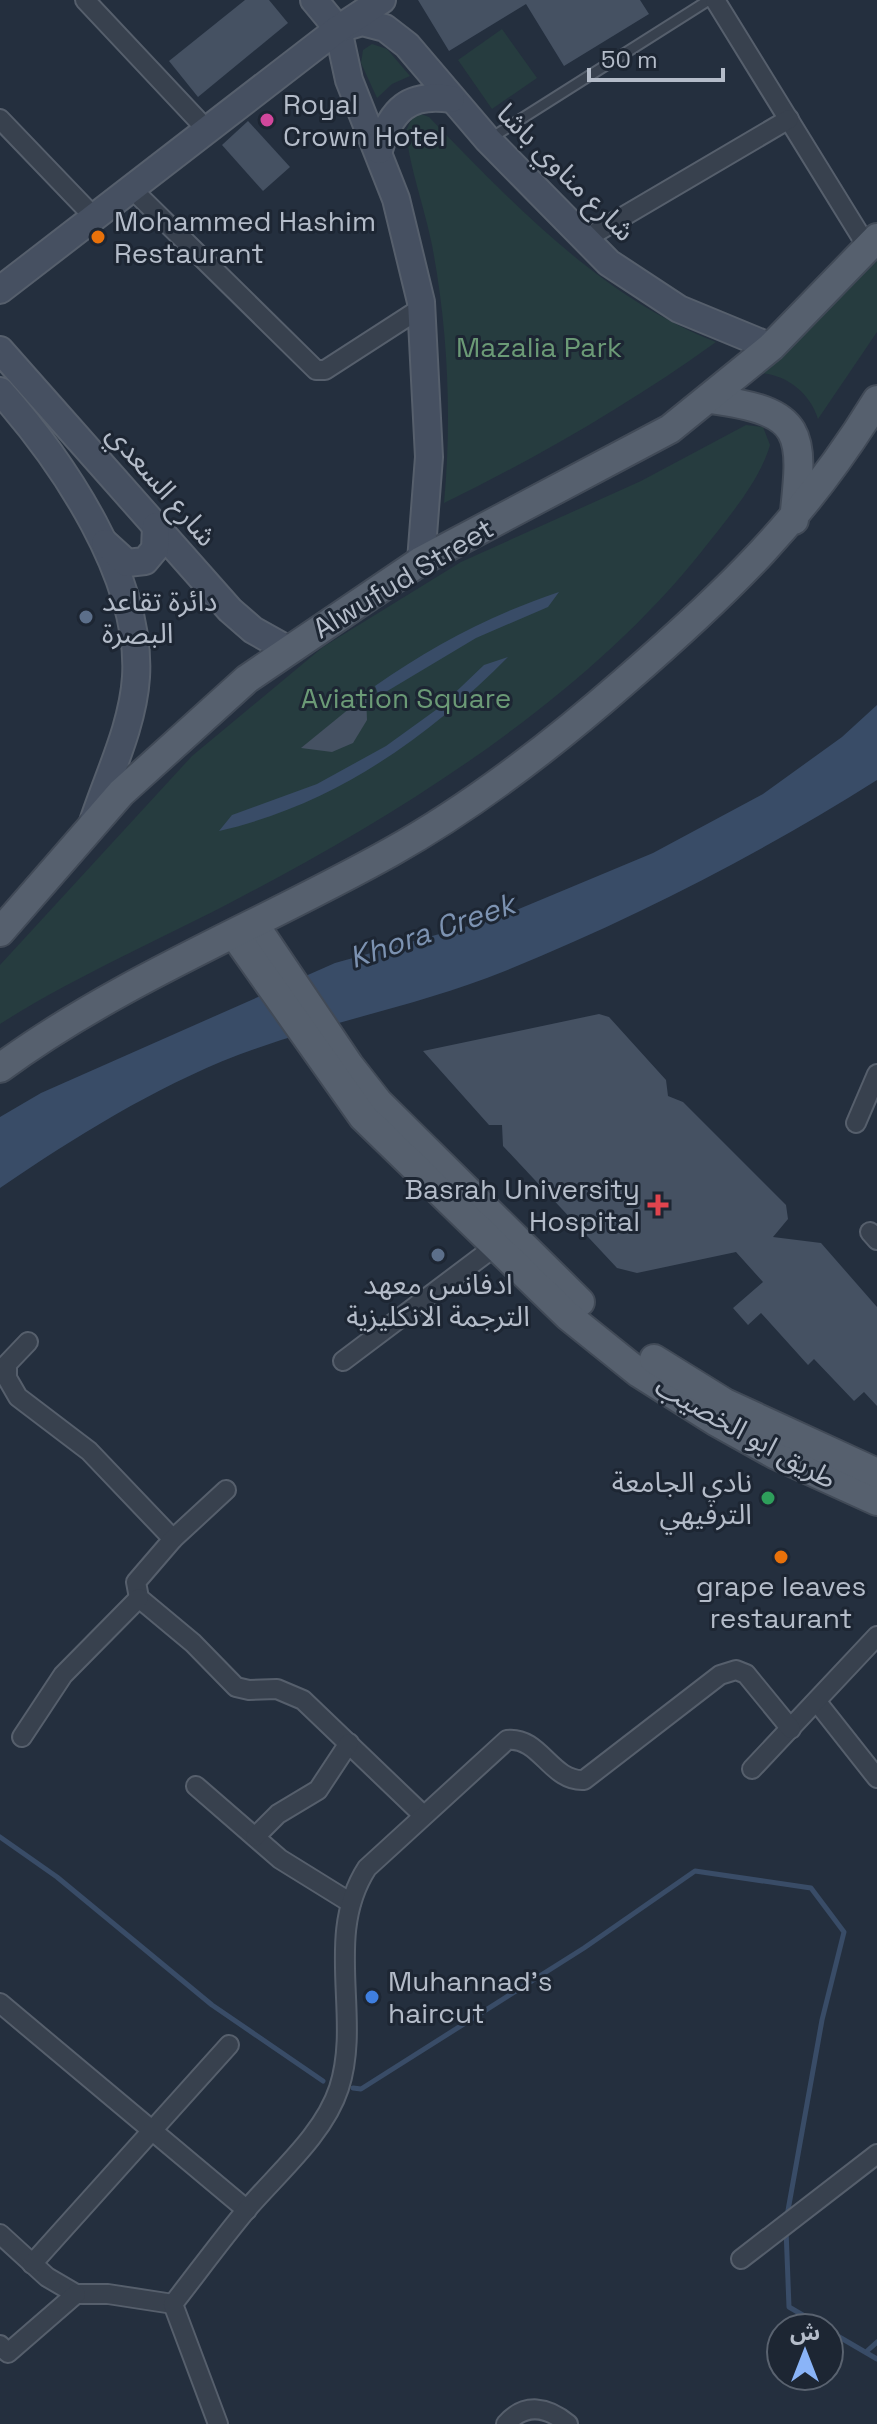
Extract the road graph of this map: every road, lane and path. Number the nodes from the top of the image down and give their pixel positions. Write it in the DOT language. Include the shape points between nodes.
graph roads {
  1 [pos="314,0"];
  2 [pos="383,0"];
  3 [pos="709,0"];
  4 [pos="715,0"];
  5 [pos="92,2"];
  6 [pos="385,28"];
  7 [pos="338,29"];
  8 [pos="451,99"];
  9 [pos="0,119"];
  10 [pos="789,119"];
  11 [pos="208,131"];
  12 [pos="488,140"];
  13 [pos="379,150"];
  14 [pos="132,189"];
  15 [pos="94,217"];
  16 [pos="585,239"];
  17 [pos="873,243"];
  18 [pos="0,290"];
  19 [pos="421,308"];
  20 [pos="771,347"];
  21 [pos="0,350"];
  22 [pos="710,399"];
  23 [pos="877,400"];
  24 [pos="4,403"];
  25 [pos="794,521"];
  26 [pos="156,526"];
  27 [pos="100,538"];
  28 [pos="421,561"];
  29 [pos="287,649"];
  30 [pos="93,822"];
  31 [pos="244,929"];
  32 [pos="0,932"];
  33 [pos="318,1039"];
  34 [pos="0,1068"];
  35 [pos="877,1074"];
  36 [pos="856,1123"];
  37 [pos="493,1248"];
  38 [pos="28,1342"];
  39 [pos="343,1361"];
  40 [pos="780,1444"];
  41 [pos="877,1473"];
  42 [pos="226,1490"];
  43 [pos="877,1501"];
  44 [pos="173,1539"];
  45 [pos="139,1598"];
  46 [pos="877,1636"];
  47 [pos="817,1702"];
  48 [pos="791,1729"];
  49 [pos="22,1737"];
  50 [pos="349,1743"];
  51 [pos="752,1769"];
  52 [pos="877,1778"];
  53 [pos="196,1786"];
  54 [pos="423,1815"];
  55 [pos="255,1837"];
  56 [pos="351,1903"];
  57 [pos="0,2003"];
  58 [pos="229,2045"];
  59 [pos="153,2130"];
  60 [pos="877,2154"];
  61 [pos="247,2210"];
  62 [pos="0,2234"];
  63 [pos="741,2259"];
  64 [pos="32,2264"];
  65 [pos="76,2294"];
  66 [pos="173,2304"];
  67 [pos="3,2352"];
  68 [pos="218,2424"];
  69 [pos="506,2424"];
  70 [pos="568,2424"];
  1 -- 7 [label="street"];
  2 -- 6 [label="street"];
  2 -- 7 [label="street"];
  3 -- 12 [label="lane"];
  4 -- 10 [label="street"];
  5 -- 11 [label="street"];
  6 -- 7 [label="street" via="362,22"];
  6 -- 8 [label="street, شارع مناوي باشا" via="407,45"];
  7 -- 11 [label="street"];
  7 -- 13 [label="street" via="349,80"];
  8 -- 12 [label="street, شارع مناوي باشا"];
  8 -- 13 [label="street" via="427,96 400,108"];
  9 -- 15 [label="street"];
  10 -- 16 [label="street"];
  10 -- 17 [label="street"];
  11 -- 14 [label="street"];
  12 -- 16 [label="street, شارع مناوي باشا"];
  13 -- 19 [label="street" via="411,252"];
  14 -- 15 [label="street"];
  14 -- 19 [label="street" via="316,370 325,370"];
  15 -- 18 [label="street"];
  16 -- 20 [label="street, شارع مناوي باشا" via="655,296"];
  17 -- 20 [label="main road, Alwufud Street"];
  19 -- 28 [label="street" via="429,457"];
  20 -- 22 [label="main road, Alwufud Street"];
  21 -- 26 [label="street, شارع السعدي"];
  22 -- 25 [label="main road" via="769,409 792,430 799,460"];
  22 -- 28 [label="main road, Alwufud Street" via="645,444"];
  23 -- 25 [label="main road"];
  24 -- 27 [label="street" via="60,465"];
  25 -- 31 [label="main road" via="703,614 506,776 391,852"];
  26 -- 27 [label="street" via="155,549 139,563 121,560"];
  26 -- 29 [label="street, شارع السعدي" via="240,621"];
  27 -- 30 [label="street" via="119,585 136,659 131,705"];
  28 -- 29 [label="main road, Alwufud Street"];
  29 -- 30 [label="main road, Alwufud Street" via="202,716"];
  30 -- 32 [label="main road, Alwufud Street"];
  31 -- 33 [label="main road, طريق ابو الخصيب"];
  31 -- 34 [label="main road" via="92,1008"];
  33 -- 37 [label="main road, طريق ابو الخصيب" via="363,1117"];
  33 -- 40 [label="main road, طريق ابو الخصيب" via="580,1302"];
  35 -- 36 [label="street"];
  37 -- 39 [label="street"];
  37 -- 40 [label="main road, طريق ابو الخصيب" via="639,1373"];
  38 -- 44 [label="street" via="7,1364 7,1378 18,1397 89,1451"];
  40 -- 41 [label="main road, طريق ابو الخصيب"];
  40 -- 43 [label="main road, طريق ابو الخصيب"];
  42 -- 44 [label="street"];
  44 -- 45 [label="street" via="136,1582"];
  45 -- 49 [label="street" via="63,1675"];
  45 -- 50 [label="street" via="236,1687 286,1691"];
  46 -- 47 [label="street"];
  47 -- 48 [label="street"];
  47 -- 52 [label="street"];
  48 -- 51 [label="street"];
  48 -- 54 [label="street" via="746,1674 730,1670 591,1778 570,1779 529,1744 507,1740"];
  50 -- 54 [label="street"];
  50 -- 55 [label="street" via="318,1790 278,1814"];
  53 -- 55 [label="street"];
  54 -- 56 [label="street" via="367,1868"];
  55 -- 56 [label="street"];
  56 -- 61 [label="street" via="339,2088 301,2149"];
  57 -- 59 [label="street"];
  58 -- 59 [label="street"];
  59 -- 61 [label="street"];
  59 -- 64 [label="street"];
  60 -- 63 [label="street"];
  61 -- 66 [label="street"];
  62 -- 64 [label="street"];
  64 -- 65 [label="street"];
  65 -- 66 [label="street"];
  65 -- 67 [label="street"];
  66 -- 68 [label="street"];
  69 -- 70 [label="street" via="514,2414 540,2409"];
}
